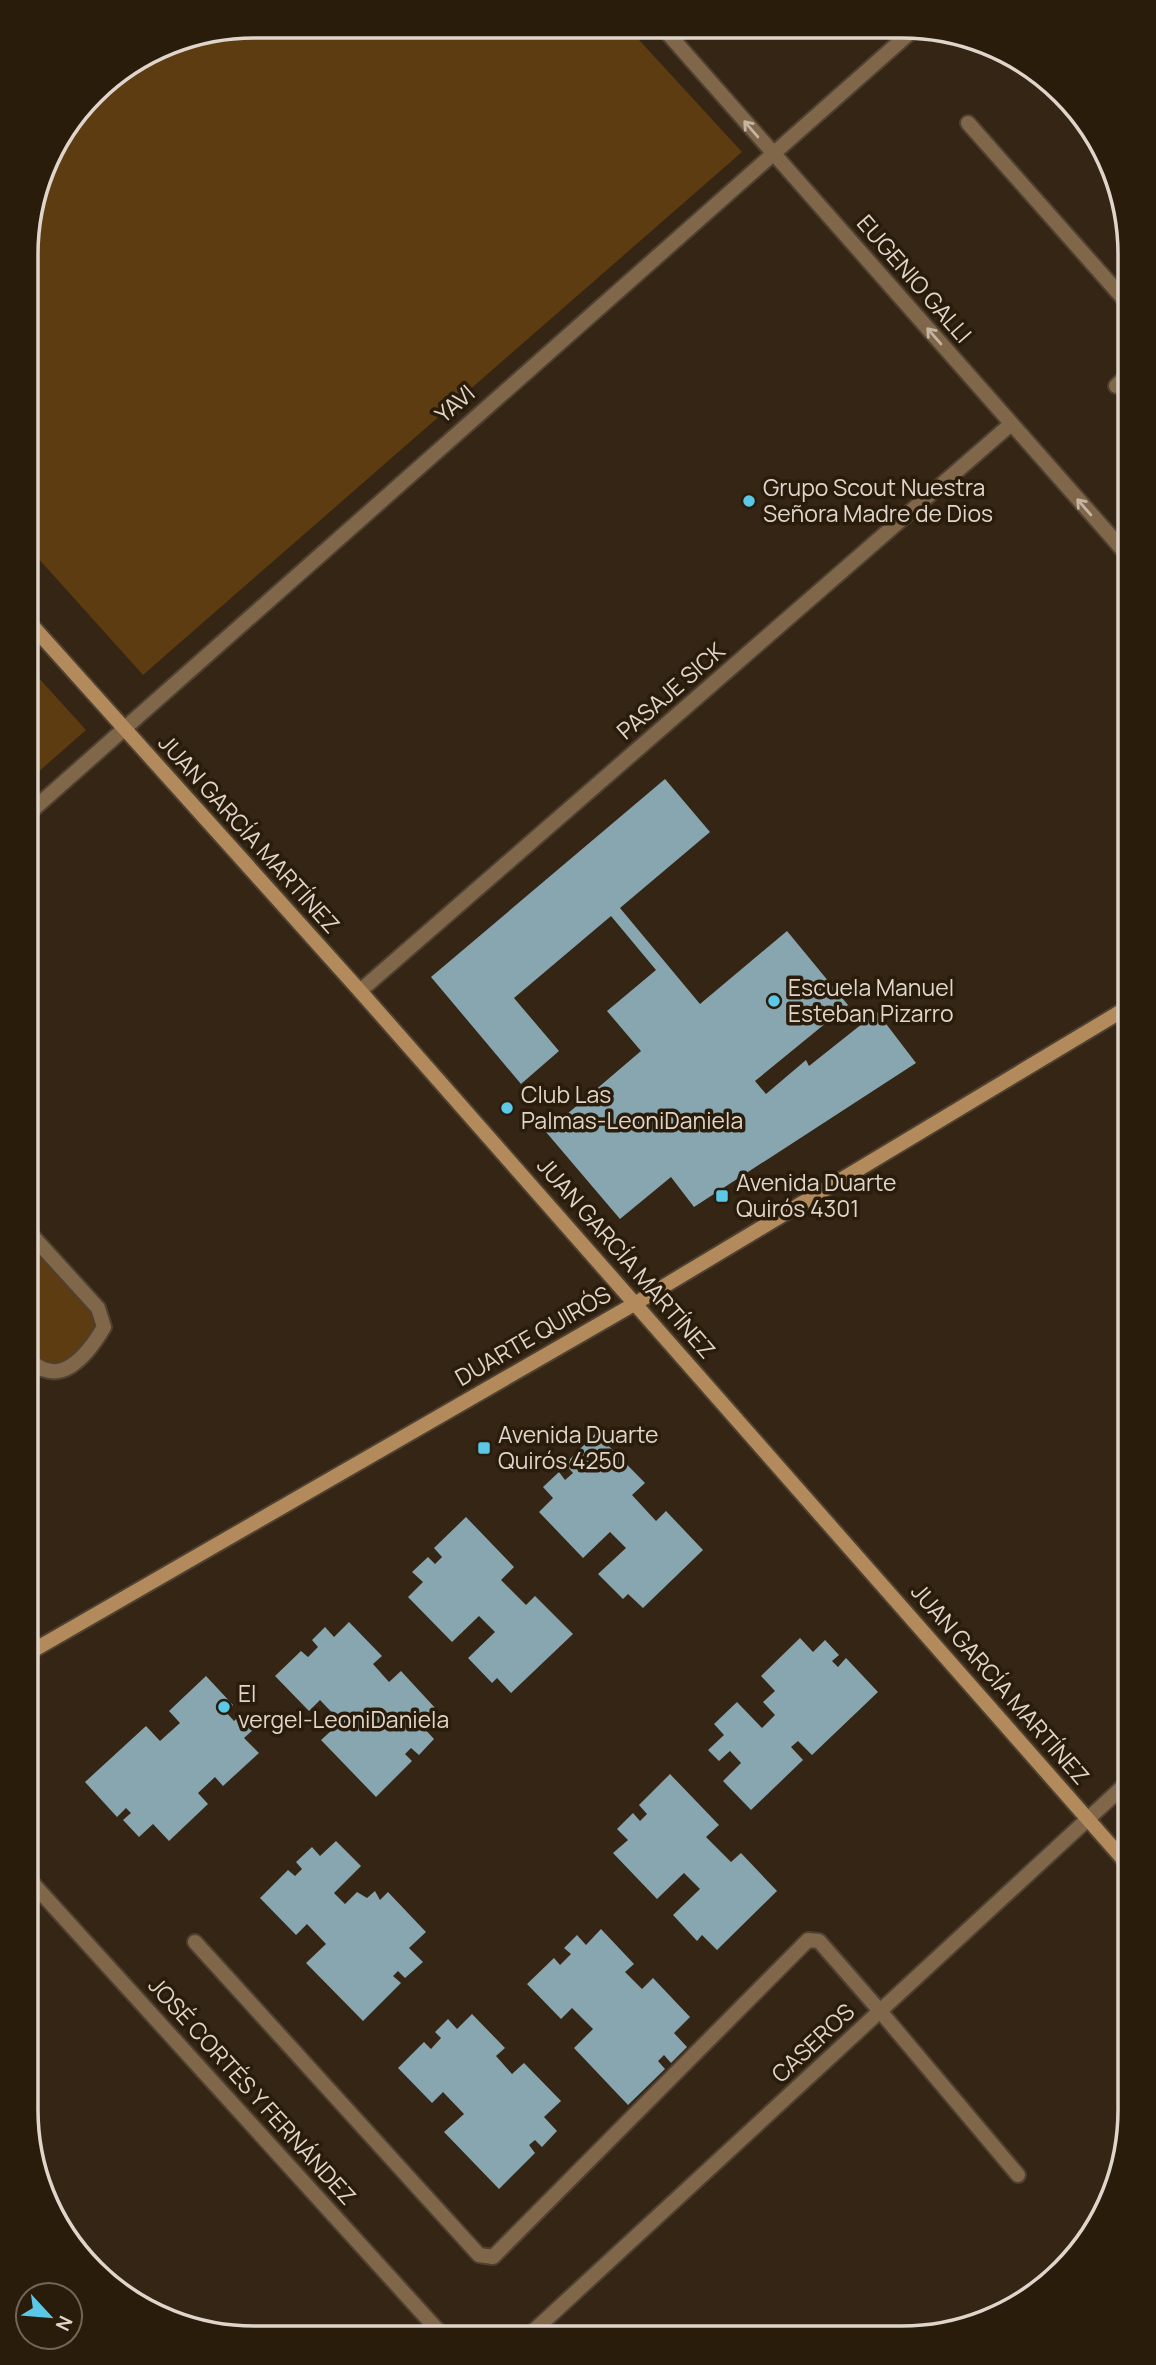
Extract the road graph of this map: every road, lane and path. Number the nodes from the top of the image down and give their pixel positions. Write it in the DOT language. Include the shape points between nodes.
graph roads {
  1 [pos="672,38"];
  2 [pos="904,38"];
  3 [pos="968,123"];
  4 [pos="774,154"];
  5 [pos="1118,292"];
  6 [pos="1011,424"];
  7 [pos="1118,544"];
  8 [pos="39,633"];
  9 [pos="122,728"];
  10 [pos="39,803"];
  11 [pos="360,992"];
  12 [pos="1118,1013"];
  13 [pos="38,1243"];
  14 [pos="636,1303"];
  15 [pos="38,1367"];
  16 [pos="38,1648"];
  17 [pos="1117,1792"];
  18 [pos="1088,1819"];
  19 [pos="1117,1852"];
  20 [pos="38,1889"];
  21 [pos="195,1942"];
  22 [pos="880,2011"];
  23 [pos="1018,2175"];
  24 [pos="434,2326"];
  25 [pos="539,2326"];
  4 -- 1 [label="street, EUGENIO GALLI, one-way"];
  2 -- 4 [label="street, YAVI"];
  3 -- 5 [label="street"];
  6 -- 4 [label="street, EUGENIO GALLI, one-way"];
  4 -- 9 [label="street, YAVI"];
  7 -- 6 [label="street, EUGENIO GALLI, one-way"];
  6 -- 11 [label="street, PASAJE SICK"];
  8 -- 9 [label="main road, JUAN GARCÍA MARTÍNEZ"];
  9 -- 10 [label="street, YAVI"];
  9 -- 11 [label="main road, JUAN GARCÍA MARTÍNEZ"];
  11 -- 14 [label="main road, JUAN GARCÍA MARTÍNEZ"];
  12 -- 14 [label="main road, DUARTE QUIRÓS"];
  13 -- 15 [label="street" via="98,1308 104,1327 94,1345 64,1372 50,1373"];
  14 -- 16 [label="main road, DUARTE QUIRÓS"];
  14 -- 18 [label="main road, JUAN GARCÍA MARTÍNEZ"];
  17 -- 18 [label="street, CASEROS"];
  18 -- 19 [label="main road, JUAN GARCÍA MARTÍNEZ"];
  18 -- 22 [label="street, CASEROS"];
  20 -- 24 [label="street, JOSÉ CORTÉS Y FERNÁNDEZ"];
  21 -- 22 [label="street" via="479,2255 493,2257 808,1940 819,1941"];
  22 -- 23 [label="street"];
  22 -- 25 [label="street, CASEROS"];
}
